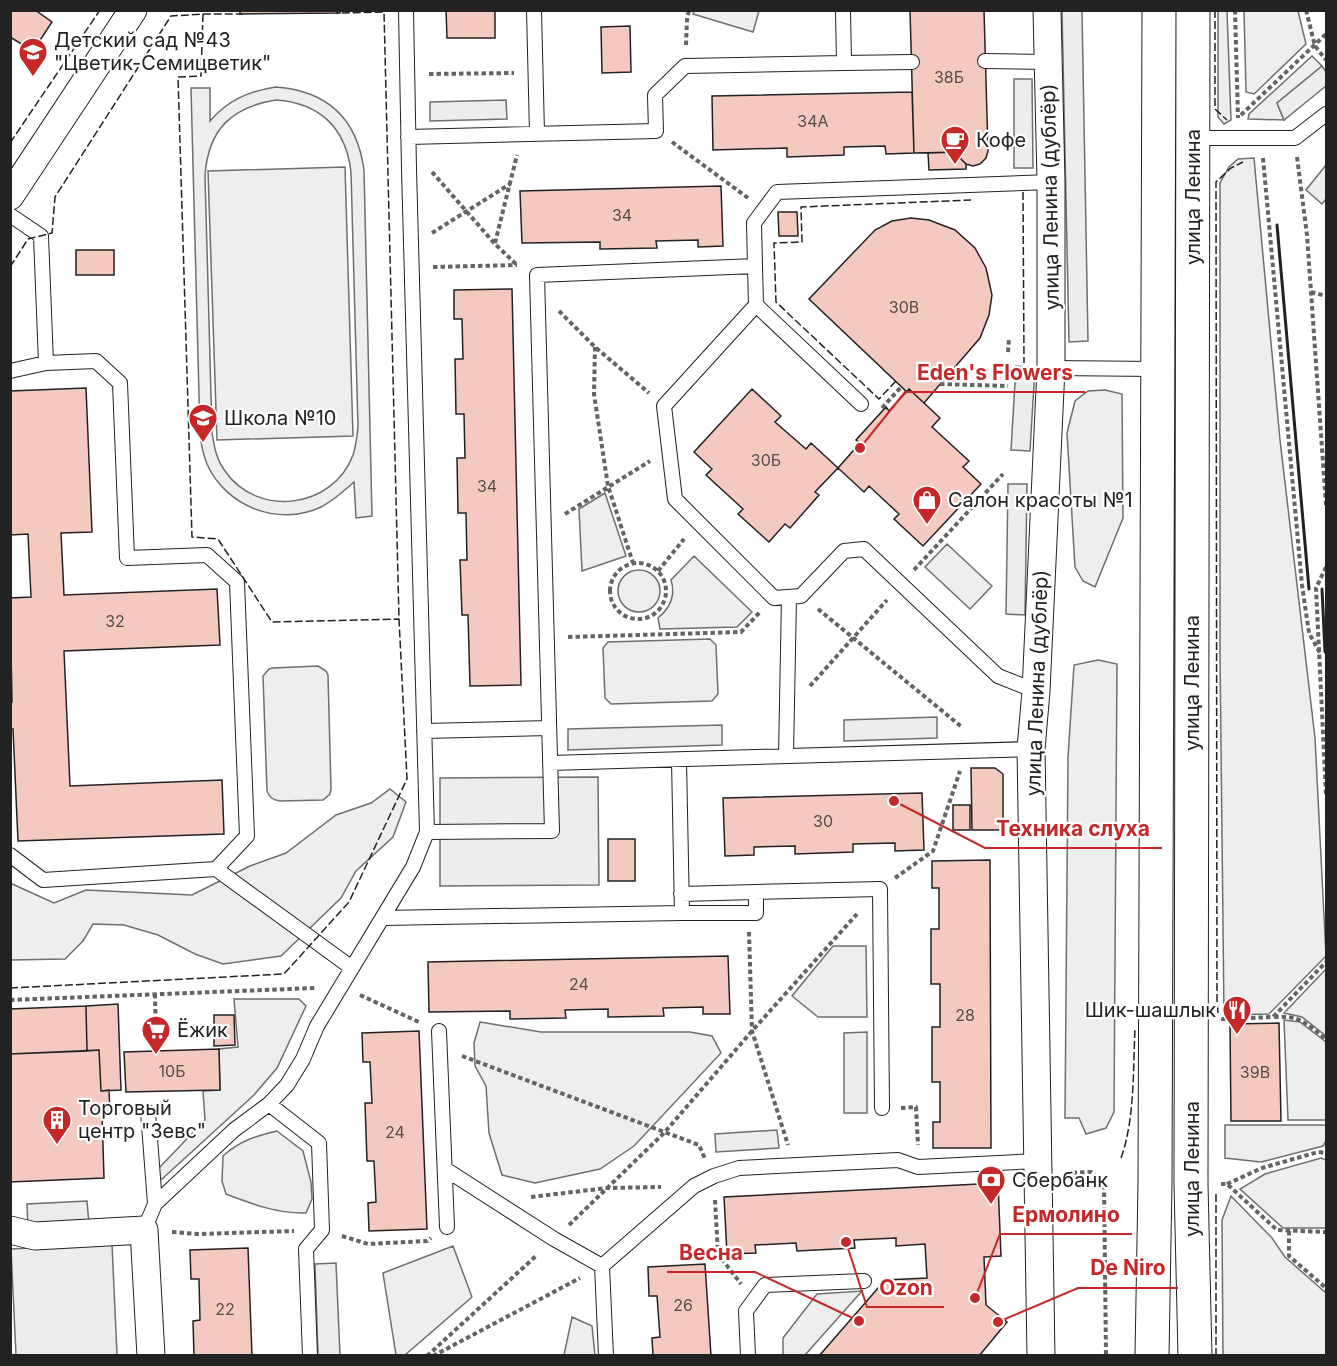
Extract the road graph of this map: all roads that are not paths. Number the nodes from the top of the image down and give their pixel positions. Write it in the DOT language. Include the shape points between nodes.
graph roads {
  1 [pos="133,10"];
  2 [pos="406,10"];
  3 [pos="534,10"];
  4 [pos="843,10"];
  5 [pos="1047,10"];
  6 [pos="1159,10"];
  7 [pos="1193,10"];
  8 [pos="985,61"];
  9 [pos="912,62"];
  10 [pos="1047,62"];
  11 [pos="844,63"];
  12 [pos="1326,114"];
  13 [pos="537,134"];
  14 [pos="408,137"];
  15 [pos="1193,138"];
  16 [pos="1051,182"];
  17 [pos="10,196"];
  18 [pos="10,215"];
  19 [pos="755,266"];
  20 [pos="756,305"];
  21 [pos="46,363"];
  22 [pos="1051,368"];
  23 [pos="1159,369"];
  24 [pos="10,371"];
  25 [pos="861,404"];
  26 [pos="795,596"];
  27 [pos="1036,692"];
  28 [pos="549,728"];
  29 [pos="424,730"];
  30 [pos="1031,749"];
  31 [pos="786,756"];
  32 [pos="679,759"];
  33 [pos="550,763"];
  34 [pos="427,832"];
  35 [pos="10,855"];
  36 [pos="216,869"];
  37 [pos="756,892"];
  38 [pos="681,894"];
  39 [pos="682,913"];
  40 [pos="382,918"];
  41 [pos="352,968"];
  42 [pos="439,1032"];
  43 [pos="269,1104"];
  44 [pos="882,1108"];
  45 [pos="148,1112"];
  46 [pos="1049,1167"];
  47 [pos="445,1169"];
  48 [pos="154,1204"];
  49 [pos="447,1227"];
  50 [pos="10,1230"];
  51 [pos="144,1230"];
  52 [pos="602,1266"];
  53 [pos="864,1281"];
  54 [pos="151,1356"];
  55 [pos="310,1356"];
  56 [pos="606,1356"];
  57 [pos="748,1356"];
  58 [pos="1041,1356"];
  59 [pos="1152,1356"];
  60 [pos="1195,1356"];
  1 -- 17 [label="street"];
  2 -- 14 [label="lane"];
  3 -- 13 [label="lane"];
  4 -- 11 [label="lane"];
  5 -- 10 [label="street, улица Ленина (дублёр)"];
  6 -- 23 [label="main road, улица Ленина"];
  7 -- 15 [label="main road, улица Ленина"];
  8 -- 10 [label="lane"];
  9 -- 11 [label="lane"];
  10 -- 16 [label="street, улица Ленина (дублёр)"];
  11 -- 13 [label="lane" via="685,66 655,95 656,131"];
  12 -- 15 [label="lane" via="1295,138"];
  13 -- 14 [label="lane"];
  14 -- 29 [label="lane"];
  15 -- 60 [label="main road, улица Ленина" via="1191,1184"];
  16 -- 19 [label="lane" via="777,192 754,224"];
  16 -- 22 [label="street, улица Ленина (дублёр)"];
  18 -- 21 [label="lane" via="41,236"];
  19 -- 20 [label="lane"];
  19 -- 28 [label="lane" via="537,275"];
  20 -- 25 [label="lane"];
  20 -- 26 [label="lane" via="664,406 675,499 774,598"];
  21 -- 24 [label="lane"];
  21 -- 36 [label="lane" via="96,361 120,383 127,558 207,555 237,582 247,836"];
  22 -- 23 [label="lane"];
  22 -- 27 [label="street, улица Ленина (дублёр)"];
  23 -- 59 [label="main road, улица Ленина"];
  26 -- 27 [label="lane" via="844,551 864,549 998,676"];
  26 -- 31 [label="lane"];
  27 -- 30 [label="street, улица Ленина (дублёр)"];
  28 -- 29 [label="lane"];
  28 -- 33 [label="lane"];
  29 -- 34 [label="lane"];
  30 -- 31 [label="lane"];
  30 -- 46 [label="street, улица Ленина (дублёр)"];
  31 -- 32 [label="lane"];
  32 -- 33 [label="lane"];
  32 -- 38 [label="lane"];
  33 -- 34 [label="lane" via="552,831"];
  34 -- 40 [label="lane"];
  35 -- 36 [label="lane" via="43,880"];
  36 -- 41 [label="lane"];
  37 -- 38 [label="lane"];
  37 -- 39 [label="lane" via="756,913"];
  37 -- 44 [label="lane" via="880,889"];
  38 -- 39 [label="lane"];
  39 -- 40 [label="lane"];
  40 -- 41 [label="lane"];
  41 -- 43 [label="lane" via="317,1026 303,1059"];
  42 -- 47 [label="lane"];
  43 -- 48 [label="lane" via="234,1130"];
  43 -- 55 [label="lane" via="319,1143 322,1230 306,1249"];
  45 -- 48 [label="lane"];
  46 -- 52 [label="lane" via="918,1167 897,1160 739,1168 694,1186"];
  46 -- 58 [label="street, улица Ленина (дублёр)"];
  47 -- 49 [label="lane"];
  47 -- 52 [label="lane"];
  48 -- 51 [label="lane"];
  50 -- 51 [label="street" via="35,1236"];
  51 -- 54 [label="street"];
  52 -- 56 [label="lane"];
  53 -- 57 [label="lane" via="765,1285 746,1311"];
}
